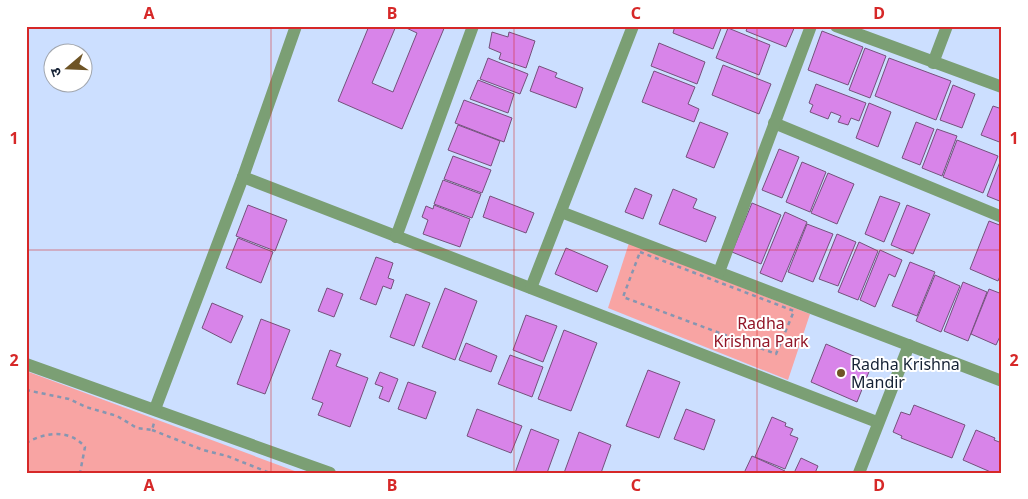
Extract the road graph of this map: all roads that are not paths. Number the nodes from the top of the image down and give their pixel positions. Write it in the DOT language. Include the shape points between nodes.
graph roads {
  1 [pos="296,26"];
  2 [pos="473,26"];
  3 [pos="633,26"];
  4 [pos="810,26"];
  5 [pos="836,26"];
  6 [pos="947,26"];
  7 [pos="933,63"];
  8 [pos="1002,87"];
  9 [pos="774,123"];
  10 [pos="243,177"];
  11 [pos="561,212"];
  12 [pos="1002,217"];
  13 [pos="396,237"];
  14 [pos="719,272"];
  15 [pos="531,288"];
  16 [pos="909,345"];
  17 [pos="26,364"];
  18 [pos="1002,380"];
  19 [pos="155,414"];
  20 [pos="877,422"];
  21 [pos="330,473"];
  22 [pos="859,473"];
  1 -- 10 [label="street"];
  2 -- 13 [label="street"];
  3 -- 11 [label="street"];
  4 -- 9 [label="street"];
  5 -- 7 [label="street"];
  6 -- 7 [label="street"];
  7 -- 8 [label="street"];
  9 -- 12 [label="street"];
  9 -- 14 [label="street"];
  10 -- 13 [label="street"];
  10 -- 19 [label="street"];
  11 -- 14 [label="street"];
  11 -- 15 [label="street"];
  13 -- 15 [label="street"];
  14 -- 16 [label="street"];
  15 -- 20 [label="street"];
  16 -- 18 [label="street"];
  16 -- 20 [label="street"];
  17 -- 19 [label="street"];
  19 -- 21 [label="street"];
  20 -- 22 [label="street"];
}
